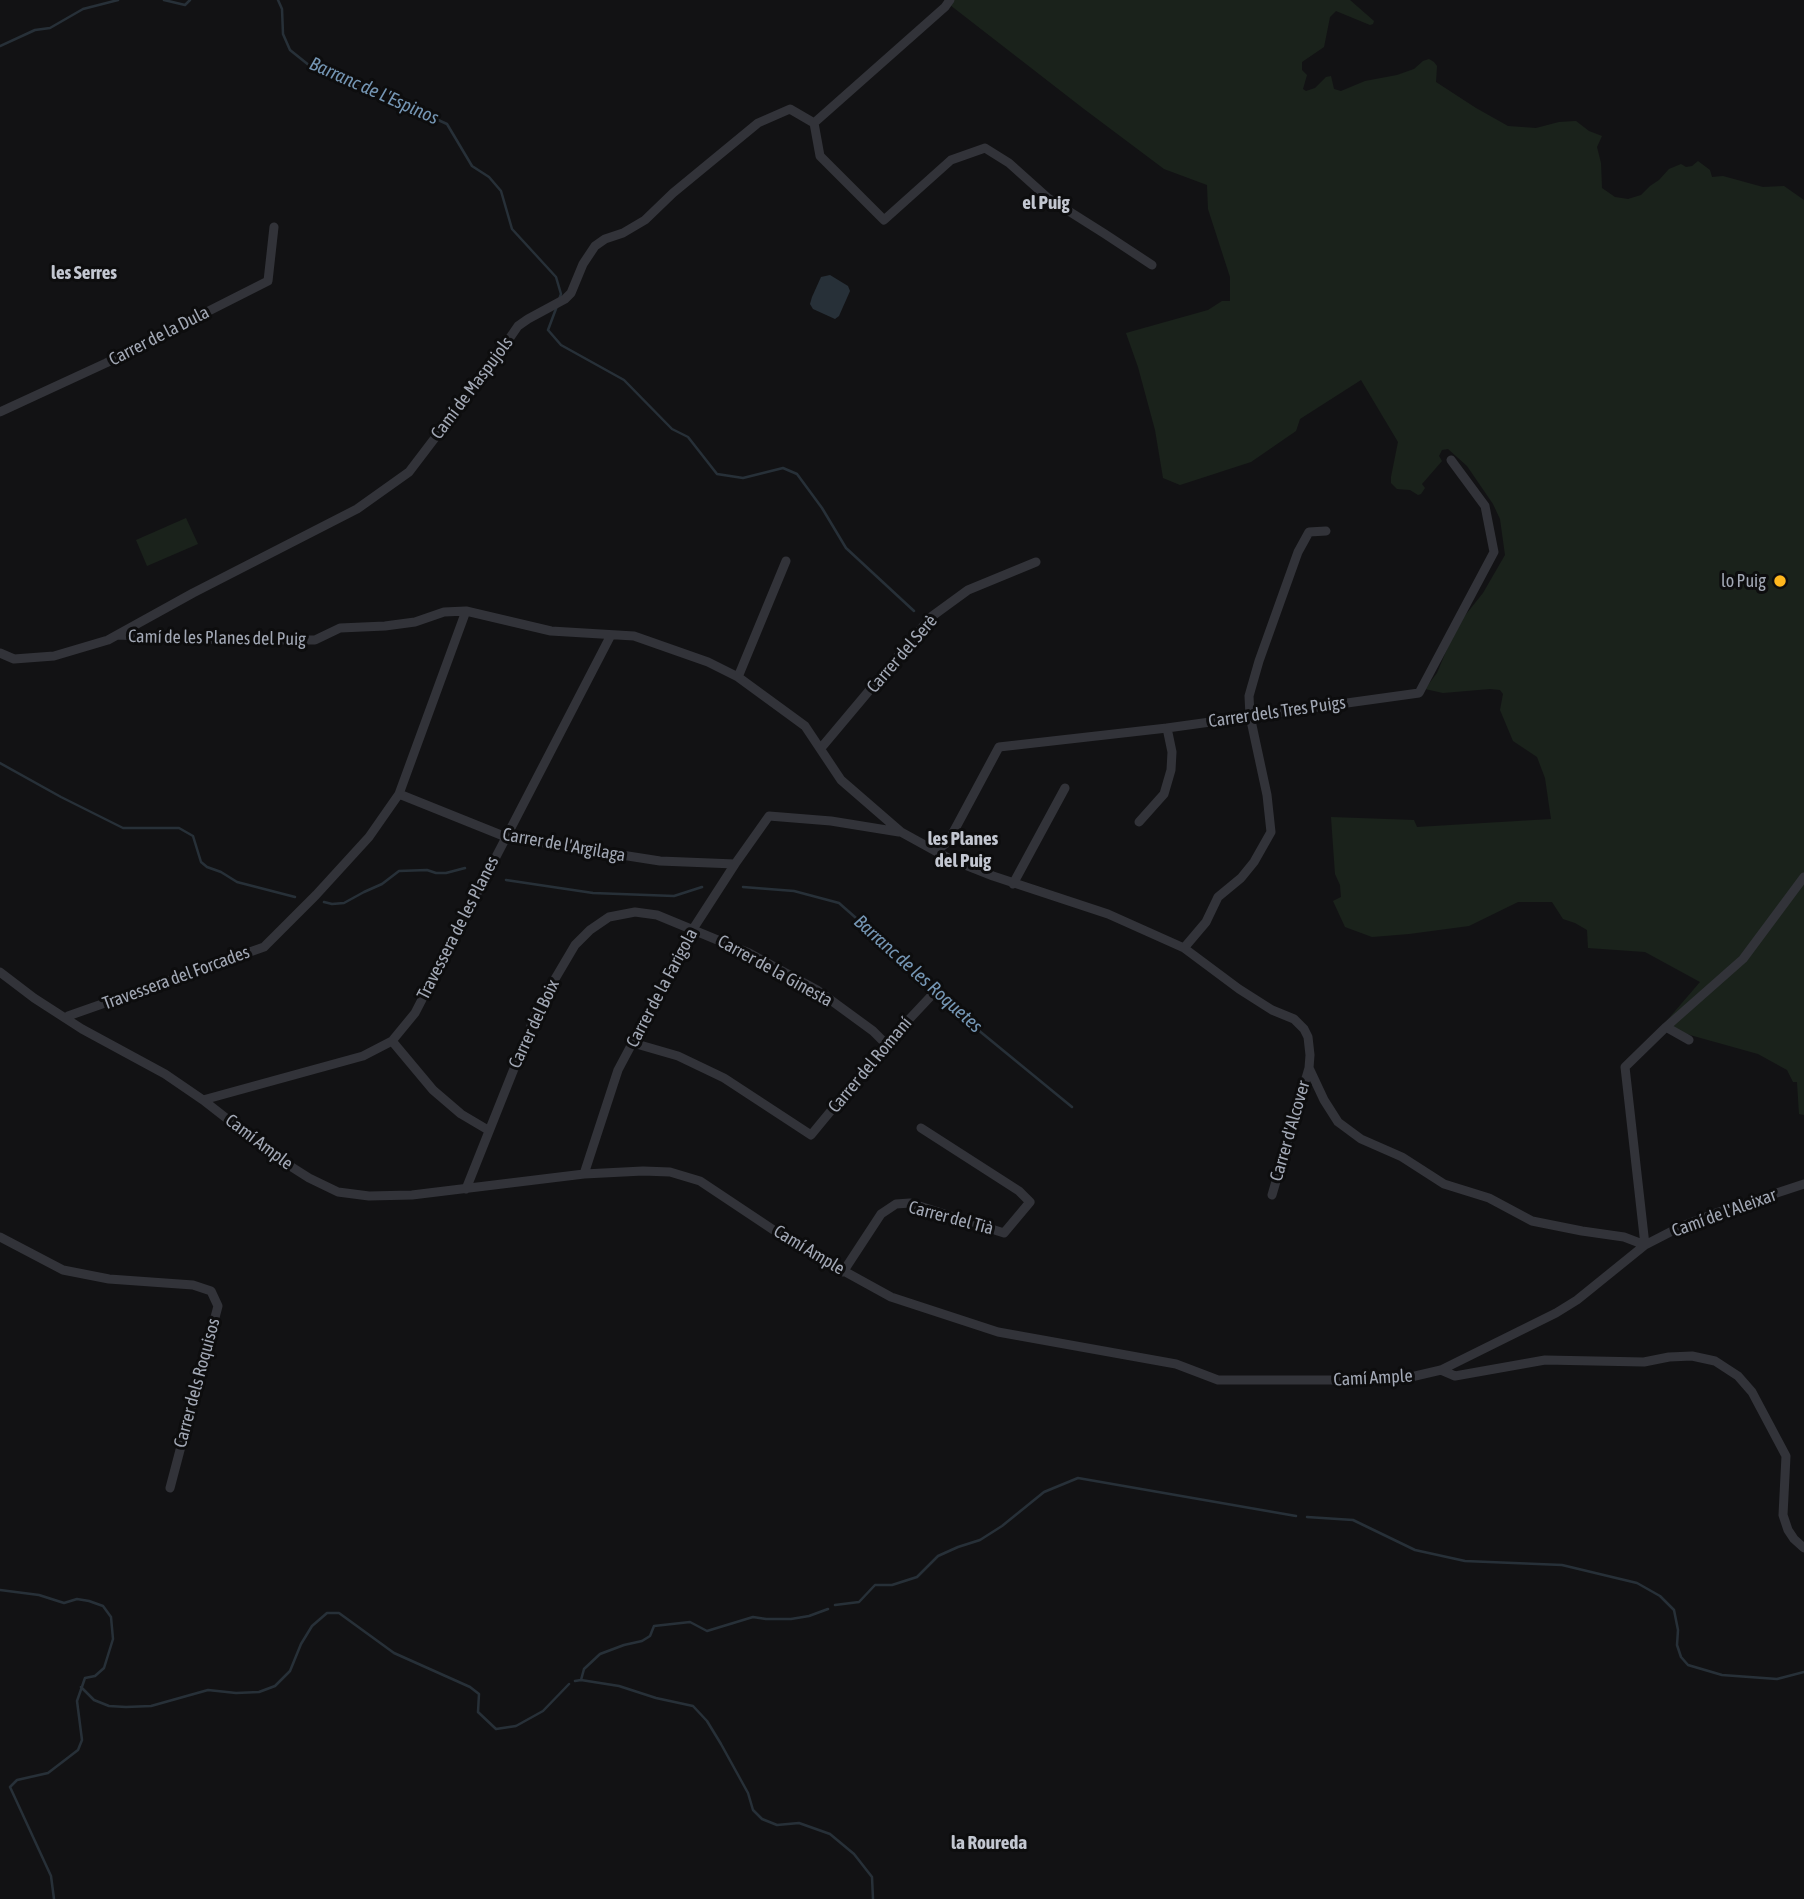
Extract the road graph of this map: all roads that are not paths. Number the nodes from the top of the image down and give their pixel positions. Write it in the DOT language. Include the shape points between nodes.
graph roads {
  1 [pos="950,0"];
  2 [pos="814,123"];
  3 [pos="274,227"];
  4 [pos="1152,265"];
  5 [pos="0,412"];
  6 [pos="1451,460"];
  7 [pos="1326,531"];
  8 [pos="786,561"];
  9 [pos="1035,562"];
  10 [pos="466,611"];
  11 [pos="118,635"];
  12 [pos="611,635"];
  13 [pos="0,653"];
  14 [pos="738,677"];
  15 [pos="1250,716"];
  16 [pos="1167,728"];
  17 [pos="821,748"];
  18 [pos="1065,788"];
  19 [pos="400,794"];
  20 [pos="1139,822"];
  21 [pos="901,832"];
  22 [pos="506,837"];
  23 [pos="930,848"];
  24 [pos="735,864"];
  25 [pos="1804,877"];
  26 [pos="1013,884"];
  27 [pos="693,929"];
  28 [pos="1184,948"];
  29 [pos="0,972"];
  30 [pos="930,996"];
  31 [pos="68,1016"];
  32 [pos="1666,1027"];
  33 [pos="1689,1040"];
  34 [pos="392,1041"];
  35 [pos="633,1043"];
  36 [pos="886,1044"];
  37 [pos="1309,1068"];
  38 [pos="203,1100"];
  39 [pos="921,1128"];
  40 [pos="488,1130"];
  41 [pos="584,1174"];
  42 [pos="1804,1184"];
  43 [pos="466,1189"];
  44 [pos="1272,1195"];
  45 [pos="0,1237"];
  46 [pos="1645,1245"];
  47 [pos="843,1272"];
  48 [pos="1441,1370"];
  49 [pos="170,1488"];
  50 [pos="1804,1548"];
  1 -- 2 [label="street"];
  2 -- 4 [label="street" via="820,156 884,220 951,160 985,148 1048,198"];
  2 -- 11 [label="street, Camí de Maspujols" via="790,109 758,123 645,220 595,246 571,293 518,326 409,472 357,509"];
  3 -- 5 [label="street, Carrer de la Dula" via="268,281"];
  6 -- 15 [label="street, Carrer dels Tres Puigs" via="1485,506 1494,552 1419,693"];
  7 -- 15 [label="street" via="1309,532 1298,552 1259,661 1249,696"];
  8 -- 14 [label="street"];
  9 -- 17 [label="street, Carrer del Serè" via="968,590 931,617"];
  10 -- 11 [label="street, Camí de les Planes del Puig" via="444,611 395,625 340,628 315,640"];
  10 -- 12 [label="street, Camí de les Planes del Puig" via="551,631"];
  10 -- 19 [label="street, Travessera del Forcades"];
  11 -- 13 [label="street, Camí de Maspujols" via="54,656 14,659"];
  12 -- 14 [label="street, Camí de les Planes del Puig" via="634,636"];
  12 -- 22 [label="street, Travessera de les Planes"];
  14 -- 17 [label="street, Camí de les Planes del Puig" via="805,726"];
  15 -- 16 [label="street, Carrer dels Tres Puigs"];
  15 -- 28 [label="street" via="1268,794 1271,832 1254,862 1218,897 1206,922"];
  16 -- 20 [label="street" via="1172,752 1164,794"];
  16 -- 23 [label="street, Carrer dels Tres Puigs" via="999,747 948,842"];
  17 -- 21 [label="street, Camí de les Planes del Puig" via="841,780"];
  18 -- 26 [label="street"];
  19 -- 22 [label="street, Carrer de l'Argilaga"];
  19 -- 31 [label="street, Travessera del Forcades" via="369,838 264,947"];
  21 -- 23 [label="street, Camí de les Planes del Puig"];
  21 -- 24 [label="street, Carrer de la Farigola" via="769,816"];
  22 -- 24 [label="street, Carrer de l'Argilaga" via="660,862"];
  22 -- 34 [label="street, Travessera de les Planes" via="415,1013"];
  23 -- 26 [label="street, Camí de les Planes del Puig"];
  24 -- 27 [label="street, Carrer de la Farigola"];
  25 -- 32 [label="street" via="1743,958"];
  26 -- 28 [label="street, Camí de les Planes del Puig" via="1108,915"];
  27 -- 35 [label="street, Carrer de la Farigola"];
  27 -- 36 [label="street, Carrer de la Ginesta" via="817,990"];
  27 -- 40 [label="street, Carrer del Boix" via="635,912 609,917 590,930 575,945 539,1006"];
  28 -- 37 [label="street, Camí de les Planes del Puig" via="1239,989 1294,1019 1308,1037"];
  29 -- 38 [label="street, Camí Ample" via="74,1024"];
  30 -- 36 [label="street, Carrer del Romaní"];
  32 -- 33 [label="street"];
  32 -- 46 [label="street" via="1625,1067"];
  34 -- 38 [label="street, Travessera de les Planes" via="363,1056"];
  34 -- 40 [label="street" via="433,1090"];
  35 -- 36 [label="street, Carrer del Romaní" via="678,1056 724,1078 811,1135"];
  35 -- 41 [label="street, Carrer de la Farigola" via="618,1070"];
  37 -- 44 [label="street, Carrer d'Alcover"];
  37 -- 46 [label="street, Camí de les Planes del Puig" via="1338,1122 1444,1184 1489,1198 1532,1222 1624,1237"];
  38 -- 43 [label="street, Camí Ample" via="276,1157 338,1192 412,1195"];
  39 -- 47 [label="street, Carrer del Tià" via="1030,1202 1004,1233 910,1203 896,1204 881,1214"];
  40 -- 43 [label="street, Carrer del Boix"];
  41 -- 43 [label="street, Camí Ample"];
  41 -- 47 [label="street, Camí Ample" via="670,1172 700,1181"];
  42 -- 46 [label="street, Camí de l'Aleixar" via="1716,1213"];
  45 -- 49 [label="street, Carrer dels Roquisos" via="63,1270 108,1279 194,1285 211,1291 218,1306"];
  46 -- 48 [label="street, Camí Ample" via="1556,1313"];
  47 -- 48 [label="street, Camí Ample" via="891,1297 998,1332 1176,1364 1218,1380 1398,1380"];
  48 -- 50 [label="street" via="1455,1376 1545,1360 1644,1362 1692,1356 1715,1361 1752,1392 1786,1456 1783,1515 1788,1530"];
}
